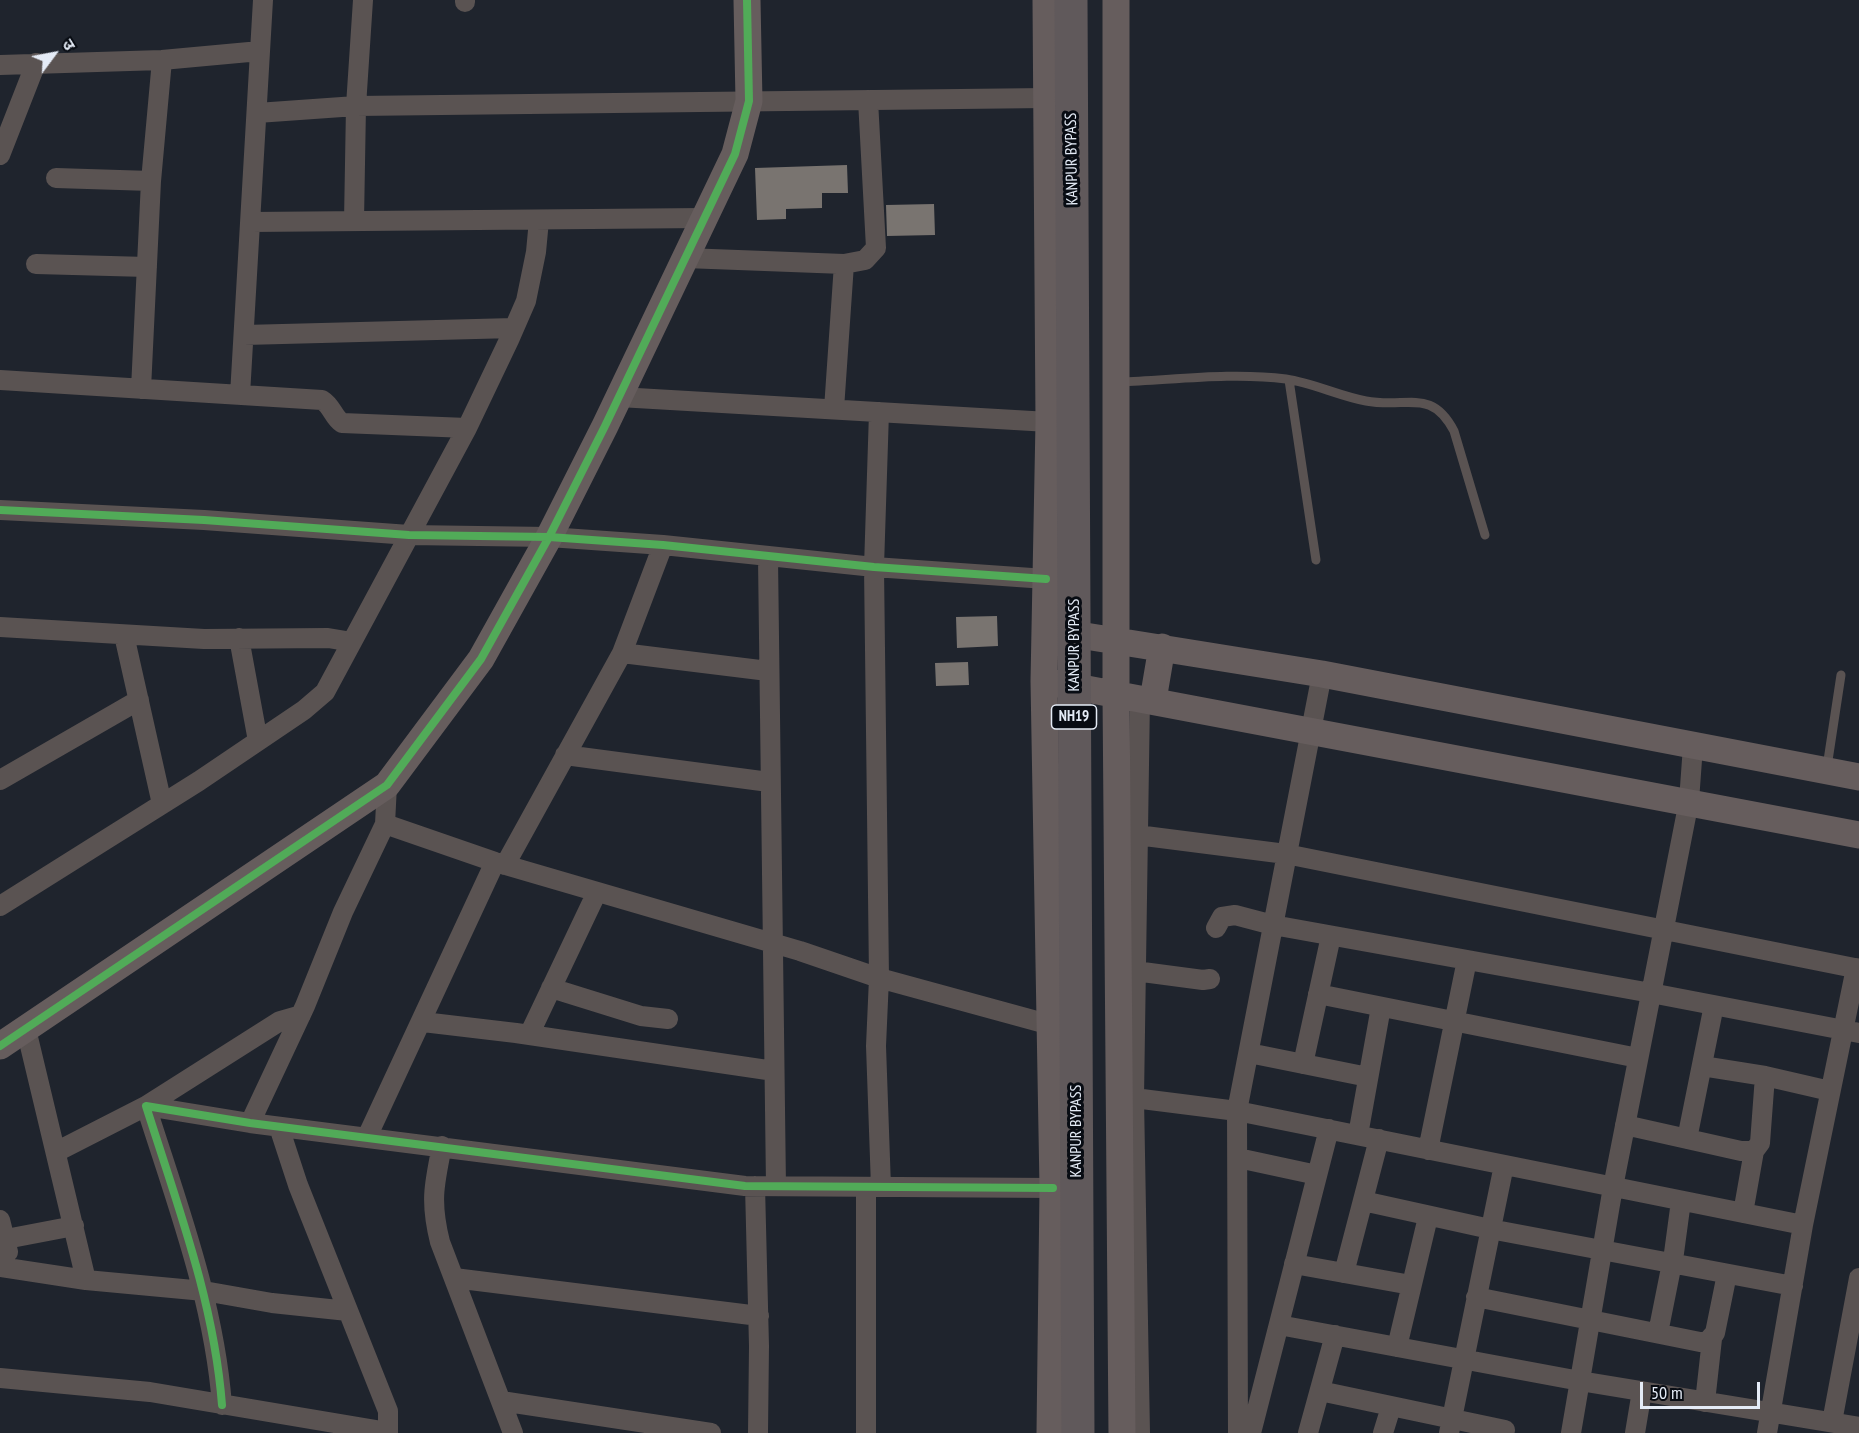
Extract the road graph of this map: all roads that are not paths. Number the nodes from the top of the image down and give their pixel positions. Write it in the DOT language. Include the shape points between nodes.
graph roads {
  1 [pos="263,0"];
  2 [pos="363,0"];
  3 [pos="747,0"];
  4 [pos="1047,0"];
  5 [pos="1071,0"];
  6 [pos="1094,0"];
  7 [pos="1116,0"];
  8 [pos="260,51"];
  9 [pos="162,60"];
  10 [pos="36,63"];
  11 [pos="0,64"];
  12 [pos="1047,98"];
  13 [pos="868,100"];
  14 [pos="749,101"];
  15 [pos="356,106"];
  16 [pos="257,113"];
  17 [pos="0,155"];
  18 [pos="56,178"];
  19 [pos="151,181"];
  20 [pos="704,218"];
  21 [pos="539,220"];
  22 [pos="354,221"];
  23 [pos="251,222"];
  24 [pos="685,258"];
  25 [pos="36,264"];
  26 [pos="844,264"];
  27 [pos="147,267"];
  28 [pos="514,328"];
  29 [pos="244,335"];
  30 [pos="0,380"];
  31 [pos="1288,380"];
  32 [pos="1118,382"];
  33 [pos="141,388"];
  34 [pos="240,395"];
  35 [pos="619,397"];
  36 [pos="834,409"];
  37 [pos="879,412"];
  38 [pos="1049,422"];
  39 [pos="467,428"];
  40 [pos="0,510"];
  41 [pos="409,535"];
  42 [pos="1485,535"];
  43 [pos="549,537"];
  44 [pos="663,545"];
  45 [pos="768,558"];
  46 [pos="1316,560"];
  47 [pos="874,567"];
  48 [pos="1046,579"];
  49 [pos="0,627"];
  50 [pos="1045,630"];
  51 [pos="124,634"];
  52 [pos="239,639"];
  53 [pos="1116,639"];
  54 [pos="352,642"];
  55 [pos="1162,647"];
  56 [pos="622,653"];
  57 [pos="768,671"];
  58 [pos="1322,674"];
  59 [pos="1841,675"];
  60 [pos="1044,681"];
  61 [pos="1136,697"];
  62 [pos="139,700"];
  63 [pos="1310,730"];
  64 [pos="258,741"];
  65 [pos="1693,746"];
  66 [pos="565,755"];
  67 [pos="1826,771"];
  68 [pos="1859,777"];
  69 [pos="0,780"];
  70 [pos="769,782"];
  71 [pos="387,785"];
  72 [pos="1689,801"];
  73 [pos="162,804"];
  74 [pos="385,824"];
  75 [pos="1137,835"];
  76 [pos="1859,835"];
  77 [pos="1286,854"];
  78 [pos="500,864"];
  79 [pos="597,892"];
  80 [pos="0,906"];
  81 [pos="1214,920"];
  82 [pos="1273,925"];
  83 [pos="1664,929"];
  84 [pos="1331,936"];
  85 [pos="771,944"];
  86 [pos="1467,960"];
  87 [pos="1857,968"];
  88 [pos="1135,971"];
  89 [pos="879,978"];
  90 [pos="1210,979"];
  91 [pos="551,988"];
  92 [pos="1651,993"];
  93 [pos="1318,994"];
  94 [pos="1714,1005"];
  95 [pos="1381,1007"];
  96 [pos="302,1015"];
  97 [pos="668,1019"];
  98 [pos="1454,1021"];
  99 [pos="423,1022"];
  100 [pos="1051,1025"];
  101 [pos="26,1029"];
  102 [pos="1851,1032"];
  103 [pos="529,1035"];
  104 [pos="0,1046"];
  105 [pos="1249,1053"];
  106 [pos="1638,1058"];
  107 [pos="1303,1064"];
  108 [pos="1702,1066"];
  109 [pos="774,1071"];
  110 [pos="1765,1076"];
  111 [pos="1368,1077"];
  112 [pos="1830,1091"];
  113 [pos="1134,1098"];
  114 [pos="146,1106"];
  115 [pos="1238,1110"];
  116 [pos="250,1123"];
  117 [pos="1625,1125"];
  118 [pos="279,1127"];
  119 [pos="1329,1129"];
  120 [pos="1358,1135"];
  121 [pos="367,1137"];
  122 [pos="1688,1139"];
  123 [pos="1379,1140"];
  124 [pos="442,1146"];
  125 [pos="1428,1150"];
  126 [pos="1754,1151"];
  127 [pos="56,1152"];
  128 [pos="1238,1158"];
  129 [pos="1504,1165"];
  130 [pos="1317,1175"];
  131 [pos="755,1186"];
  132 [pos="776,1186"];
  133 [pos="873,1187"];
  134 [pos="1612,1187"];
  135 [pos="1053,1188"];
  136 [pos="1363,1201"];
  137 [pos="1681,1201"];
  138 [pos="1743,1214"];
  139 [pos="1428,1217"];
  140 [pos="0,1220"];
  141 [pos="1803,1225"];
  142 [pos="74,1226"];
  143 [pos="1490,1229"];
  144 [pos="6,1239"];
  145 [pos="1602,1251"];
  146 [pos="1672,1263"];
  147 [pos="1294,1264"];
  148 [pos="4,1268"];
  149 [pos="1344,1273"];
  150 [pos="1727,1274"];
  151 [pos="454,1278"];
  152 [pos="1859,1278"];
  153 [pos="86,1280"];
  154 [pos="1412,1285"];
  155 [pos="1793,1286"];
  156 [pos="204,1290"];
  157 [pos="1476,1297"];
  158 [pos="348,1311"];
  159 [pos="759,1316"];
  160 [pos="1590,1319"];
  161 [pos="1279,1325"];
  162 [pos="1658,1334"];
  163 [pos="1335,1335"];
  164 [pos="1712,1339"];
  165 [pos="1397,1347"];
  166 [pos="1462,1359"];
  167 [pos="0,1378"];
  168 [pos="1580,1381"];
  169 [pos="1320,1391"];
  170 [pos="1642,1391"];
  171 [pos="501,1401"];
  172 [pos="1705,1402"];
  173 [pos="222,1405"];
  174 [pos="1391,1407"];
  175 [pos="1771,1413"];
  176 [pos="1832,1422"];
  177 [pos="1451,1426"];
  178 [pos="1859,1426"];
  179 [pos="1505,1430"];
  180 [pos="513,1433"];
  181 [pos="711,1433"];
  182 [pos="758,1433"];
  183 [pos="866,1433"];
  184 [pos="1050,1433"];
  185 [pos="1078,1433"];
  186 [pos="1101,1433"];
  187 [pos="1122,1433"];
  188 [pos="1140,1433"];
  189 [pos="1238,1433"];
  190 [pos="1251,1433"];
  191 [pos="1308,1433"];
  192 [pos="1383,1433"];
  193 [pos="1571,1433"];
  194 [pos="1635,1433"];
  195 [pos="1767,1433"];
  1 -- 8 [label="street"];
  2 -- 15 [label="street"];
  3 -- 14 [label="street"];
  4 -- 12 [label="street"];
  5 -- 185 [label="highway, KANPUR BYPASS / NH19, bridge"];
  6 -- 186 [label="highway, KANPUR BYPASS / NH19"];
  7 -- 32 [label="street"];
  8 -- 9 [label="street"];
  8 -- 16 [label="street"];
  9 -- 10 [label="street"];
  9 -- 19 [label="street"];
  10 -- 11 [label="street"];
  10 -- 17 [label="street"];
  12 -- 13 [label="street"];
  12 -- 38 [label="street"];
  13 -- 14 [label="street"];
  13 -- 26 [label="street" via="876,248 865,260"];
  14 -- 15 [label="street"];
  14 -- 20 [label="street" via="735,154"];
  15 -- 16 [label="street"];
  15 -- 22 [label="street"];
  16 -- 23 [label="street"];
  18 -- 19 [label="street"];
  19 -- 27 [label="street"];
  20 -- 21 [label="street"];
  20 -- 24 [label="street"];
  21 -- 22 [label="street"];
  21 -- 28 [label="street" via="526,301"];
  22 -- 23 [label="street"];
  23 -- 29 [label="street"];
  24 -- 26 [label="street"];
  24 -- 35 [label="street"];
  25 -- 27 [label="street"];
  26 -- 36 [label="street"];
  27 -- 33 [label="street"];
  28 -- 29 [label="street"];
  28 -- 39 [label="street"];
  29 -- 34 [label="street"];
  30 -- 33 [label="street"];
  31 -- 32 [label="lane" via="1264,377"];
  31 -- 42 [label="lane" via="1364,401 1435,405 1454,431"];
  31 -- 46 [label="lane"];
  32 -- 53 [label="street"];
  33 -- 34 [label="street"];
  34 -- 39 [label="street" via="322,400 342,423"];
  35 -- 36 [label="street"];
  35 -- 43 [label="street"];
  36 -- 37 [label="street"];
  37 -- 38 [label="street"];
  37 -- 47 [label="street"];
  38 -- 48 [label="street"];
  39 -- 41 [label="street"];
  40 -- 41 [label="street"];
  41 -- 43 [label="street"];
  41 -- 54 [label="street"];
  43 -- 44 [label="street"];
  43 -- 71 [label="street" via="480,659"];
  44 -- 45 [label="street"];
  44 -- 56 [label="street"];
  45 -- 47 [label="street"];
  45 -- 57 [label="street"];
  47 -- 48 [label="street"];
  47 -- 89 [label="street"];
  48 -- 50 [label="street"];
  49 -- 51 [label="street"];
  50 -- 53 [label="street"];
  50 -- 60 [label="street"];
  51 -- 52 [label="street"];
  51 -- 62 [label="street"];
  52 -- 54 [label="street" via="328,638"];
  52 -- 64 [label="street"];
  53 -- 55 [label="street"];
  53 -- 61 [label="street"];
  54 -- 64 [label="street" via="325,692"];
  55 -- 58 [label="street"];
  55 -- 61 [label="street"];
  56 -- 57 [label="street"];
  56 -- 66 [label="street"];
  57 -- 70 [label="street"];
  58 -- 63 [label="street"];
  58 -- 65 [label="street"];
  59 -- 67 [label="lane"];
  60 -- 61 [label="street"];
  60 -- 100 [label="street"];
  61 -- 63 [label="street"];
  61 -- 75 [label="street"];
  61 -- 187 [label="street"];
  62 -- 69 [label="street"];
  62 -- 73 [label="street"];
  63 -- 72 [label="street"];
  63 -- 77 [label="street"];
  64 -- 73 [label="street"];
  65 -- 67 [label="street"];
  65 -- 72 [label="street"];
  66 -- 70 [label="street"];
  66 -- 78 [label="street"];
  67 -- 68 [label="street"];
  70 -- 85 [label="street"];
  71 -- 74 [label="street"];
  71 -- 101 [label="street"];
  72 -- 76 [label="street"];
  72 -- 83 [label="street"];
  73 -- 80 [label="street"];
  74 -- 78 [label="street"];
  74 -- 96 [label="street" via="343,912"];
  75 -- 77 [label="street"];
  75 -- 88 [label="street"];
  77 -- 82 [label="street"];
  77 -- 83 [label="street"];
  78 -- 79 [label="street"];
  78 -- 99 [label="street"];
  79 -- 85 [label="street"];
  79 -- 91 [label="street"];
  81 -- 82 [label="street" via="1235,915"];
  82 -- 84 [label="street"];
  82 -- 105 [label="street"];
  83 -- 87 [label="street"];
  83 -- 92 [label="street"];
  84 -- 86 [label="street"];
  84 -- 93 [label="street"];
  85 -- 89 [label="street"];
  85 -- 109 [label="street"];
  86 -- 92 [label="street"];
  86 -- 98 [label="street"];
  87 -- 102 [label="street"];
  88 -- 90 [label="street"];
  88 -- 113 [label="street"];
  89 -- 100 [label="street"];
  89 -- 133 [label="street"];
  91 -- 97 [label="street" via="641,1016"];
  91 -- 103 [label="street"];
  92 -- 94 [label="street"];
  92 -- 106 [label="street"];
  93 -- 95 [label="street"];
  93 -- 107 [label="street"];
  94 -- 102 [label="street"];
  94 -- 108 [label="street"];
  95 -- 98 [label="street"];
  95 -- 111 [label="street"];
  96 -- 114 [label="street" via="280,1021"];
  96 -- 116 [label="street"];
  98 -- 106 [label="street"];
  98 -- 125 [label="street"];
  99 -- 103 [label="street"];
  99 -- 121 [label="street"];
  100 -- 135 [label="street"];
  101 -- 104 [label="street"];
  101 -- 127 [label="street"];
  102 -- 112 [label="street"];
  103 -- 109 [label="street"];
  105 -- 107 [label="street"];
  105 -- 115 [label="street"];
  106 -- 117 [label="street"];
  107 -- 111 [label="street"];
  108 -- 110 [label="street"];
  108 -- 122 [label="street"];
  109 -- 132 [label="street"];
  110 -- 112 [label="street"];
  110 -- 126 [label="street" via="1760,1143"];
  111 -- 120 [label="street"];
  112 -- 141 [label="street"];
  113 -- 115 [label="street"];
  113 -- 188 [label="street"];
  114 -- 116 [label="street"];
  114 -- 127 [label="street"];
  114 -- 156 [label="street"];
  115 -- 119 [label="street"];
  115 -- 128 [label="street"];
  116 -- 118 [label="street"];
  117 -- 122 [label="street"];
  117 -- 134 [label="street"];
  118 -- 121 [label="street"];
  118 -- 158 [label="street"];
  119 -- 120 [label="street"];
  119 -- 130 [label="street"];
  120 -- 123 [label="street"];
  121 -- 124 [label="street"];
  122 -- 126 [label="street"];
  123 -- 125 [label="street"];
  123 -- 136 [label="street"];
  124 -- 131 [label="street"];
  124 -- 151 [label="street" via="432,1193 433,1215"];
  125 -- 129 [label="street"];
  126 -- 138 [label="street"];
  127 -- 142 [label="street"];
  128 -- 130 [label="street"];
  128 -- 189 [label="street"];
  129 -- 134 [label="street"];
  129 -- 143 [label="street"];
  130 -- 147 [label="street"];
  131 -- 132 [label="street"];
  131 -- 159 [label="street"];
  132 -- 133 [label="street"];
  133 -- 135 [label="street"];
  133 -- 183 [label="street"];
  134 -- 137 [label="street"];
  134 -- 145 [label="street"];
  135 -- 184 [label="street"];
  136 -- 139 [label="street"];
  136 -- 149 [label="street"];
  137 -- 138 [label="street"];
  137 -- 146 [label="street"];
  138 -- 141 [label="street"];
  139 -- 143 [label="street"];
  139 -- 154 [label="street"];
  140 -- 144 [label="street"];
  141 -- 155 [label="street"];
  142 -- 144 [label="street"];
  142 -- 153 [label="street"];
  143 -- 145 [label="street"];
  143 -- 157 [label="street"];
  144 -- 148 [label="street"];
  145 -- 146 [label="street"];
  145 -- 160 [label="street"];
  146 -- 150 [label="street"];
  146 -- 162 [label="street"];
  147 -- 149 [label="street"];
  147 -- 161 [label="street"];
  148 -- 153 [label="street"];
  149 -- 154 [label="street"];
  150 -- 155 [label="street"];
  150 -- 164 [label="street"];
  151 -- 159 [label="street"];
  151 -- 171 [label="street"];
  152 -- 176 [label="street"];
  153 -- 156 [label="street"];
  154 -- 165 [label="street"];
  155 -- 175 [label="street"];
  156 -- 158 [label="street" via="272,1304"];
  156 -- 173 [label="street" via="219,1366"];
  157 -- 160 [label="street"];
  157 -- 166 [label="street"];
  158 -- 173 [label="street" via="388,1411 388,1432"];
  159 -- 182 [label="street"];
  160 -- 162 [label="street"];
  160 -- 168 [label="street"];
  161 -- 163 [label="street"];
  161 -- 190 [label="street"];
  162 -- 164 [label="street" via="1700,1342"];
  163 -- 165 [label="street"];
  163 -- 169 [label="street"];
  164 -- 172 [label="street"];
  165 -- 166 [label="street"];
  166 -- 168 [label="street"];
  166 -- 177 [label="street"];
  167 -- 173 [label="street" via="150,1392"];
  168 -- 170 [label="street"];
  168 -- 193 [label="street"];
  169 -- 174 [label="street"];
  169 -- 191 [label="street"];
  170 -- 172 [label="street"];
  170 -- 194 [label="street"];
  171 -- 180 [label="street"];
  171 -- 181 [label="street"];
  172 -- 175 [label="street"];
  174 -- 177 [label="street"];
  174 -- 192 [label="street"];
  175 -- 176 [label="street"];
  175 -- 195 [label="street"];
  176 -- 178 [label="street"];
  177 -- 179 [label="street"];
}
